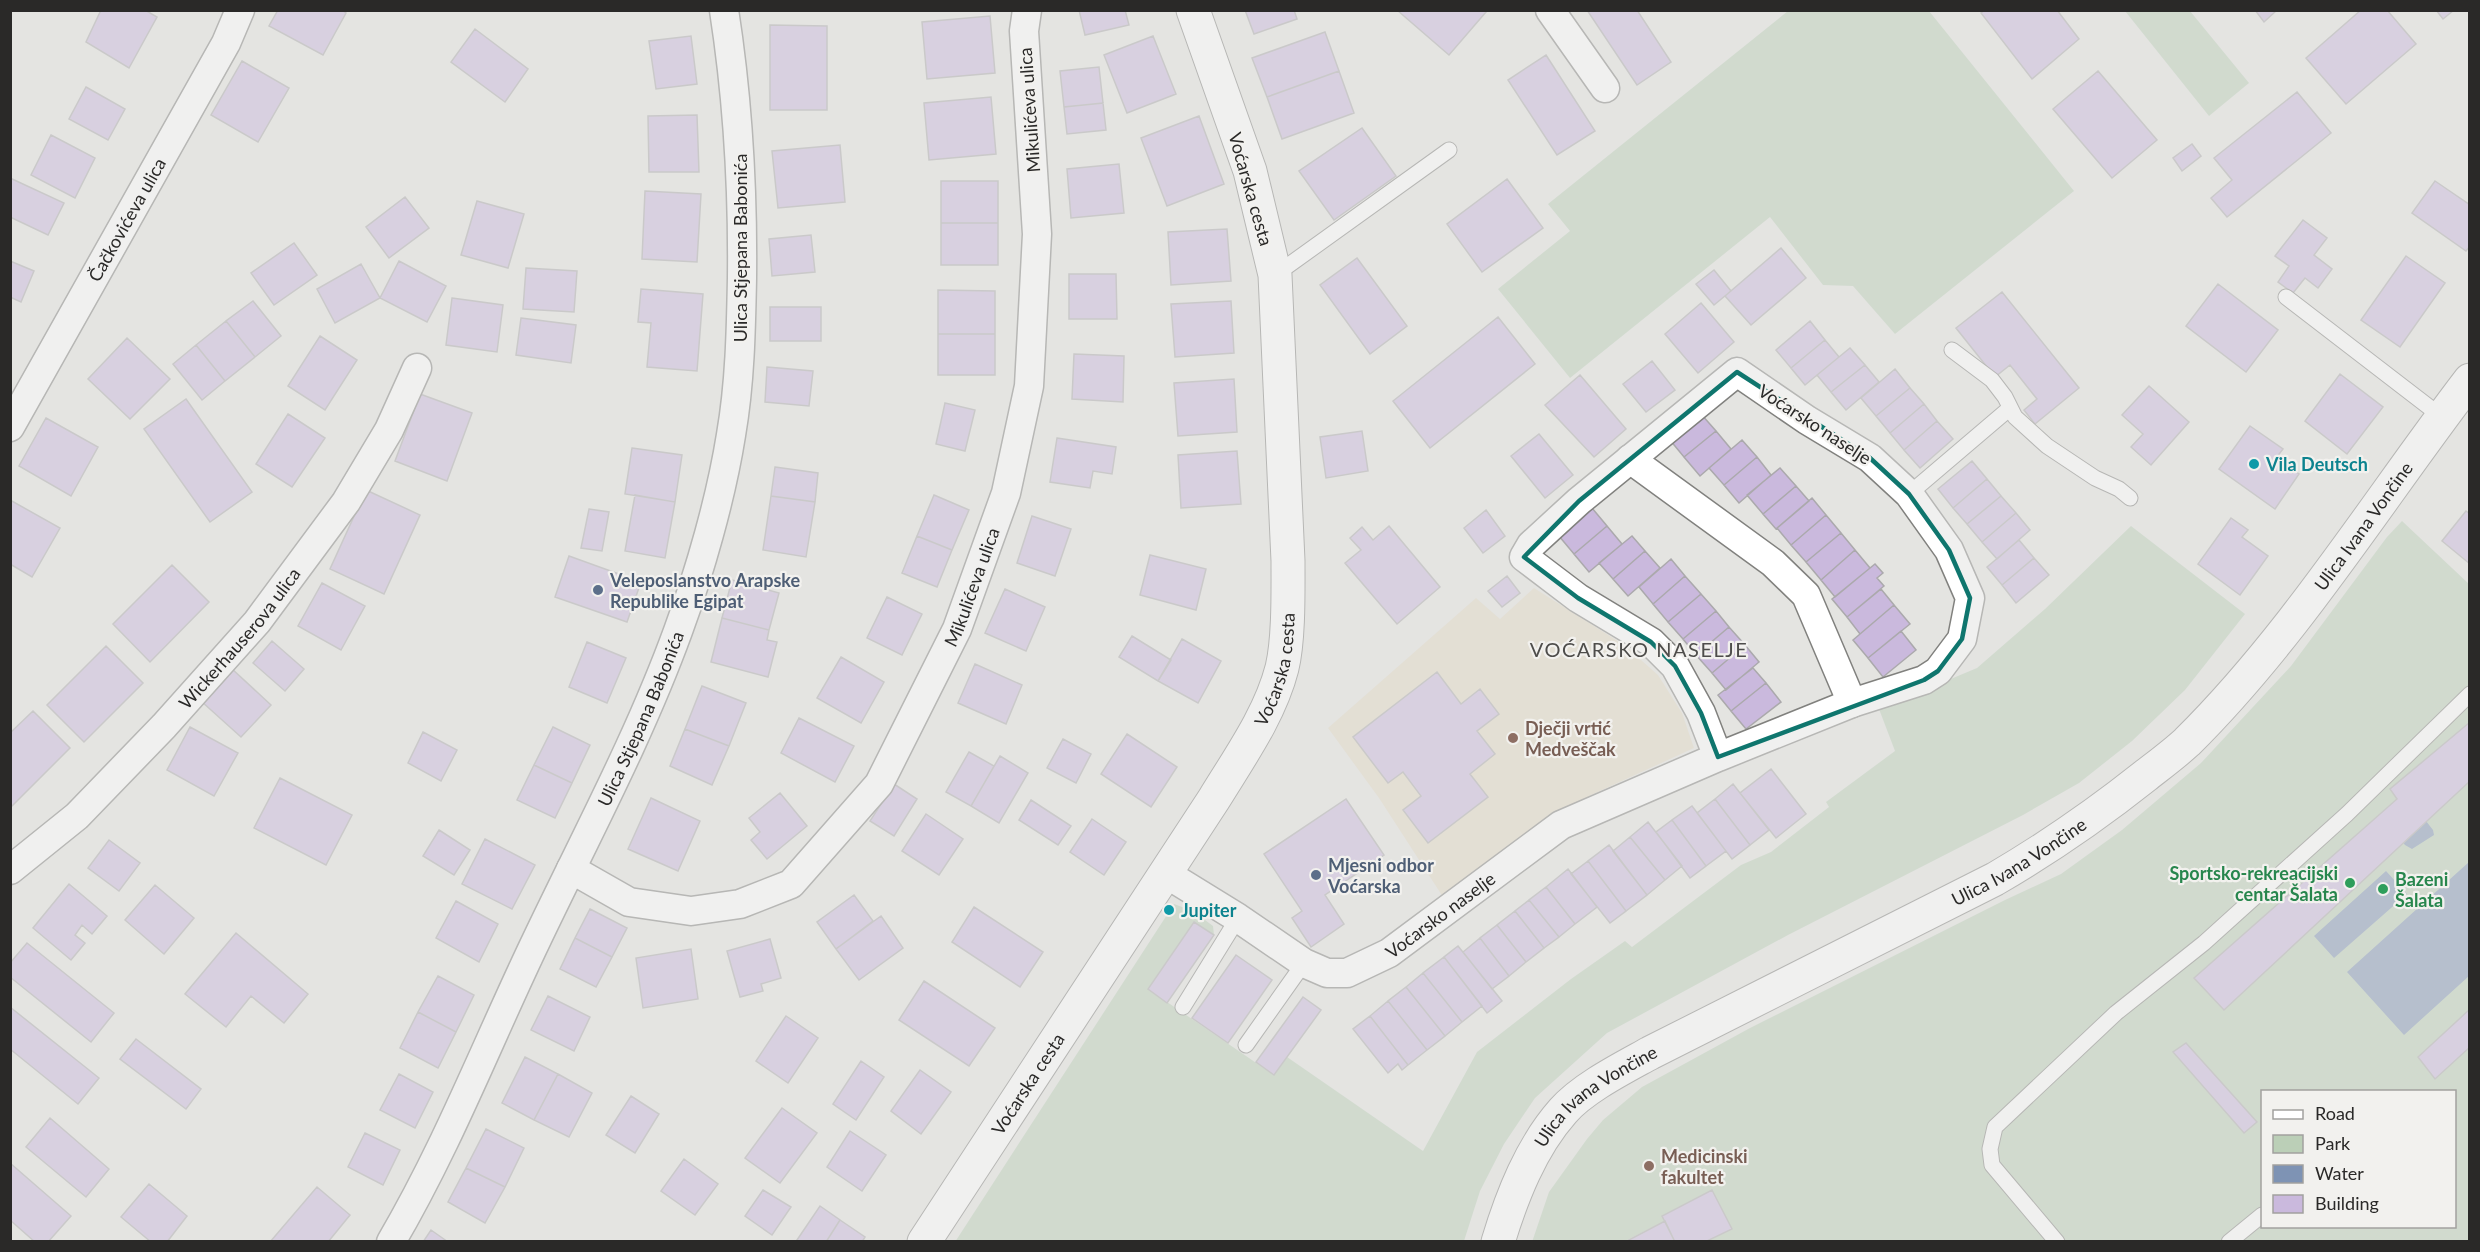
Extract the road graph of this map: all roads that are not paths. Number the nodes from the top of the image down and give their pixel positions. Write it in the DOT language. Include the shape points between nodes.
graph roads {
  1 [pos="240,10"];
  2 [pos="724,10"];
  3 [pos="1027,10"];
  4 [pos="1193,10"];
  5 [pos="1550,10"];
  6 [pos="1605,88"];
  7 [pos="1449,150"];
  8 [pos="1275,275"];
  9 [pos="2286,297"];
  10 [pos="1952,350"];
  11 [pos="417,368"];
  12 [pos="2469,380"];
  13 [pos="2010,408"];
  14 [pos="2442,417"];
  15 [pos="10,427"];
  16 [pos="1630,459"];
  17 [pos="1909,494"];
  18 [pos="2130,498"];
  19 [pos="2469,694"];
  20 [pos="1852,703"];
  21 [pos="1718,757"];
  22 [pos="571,869"];
  23 [pos="10,870"];
  24 [pos="1165,873"];
  25 [pos="1238,918"];
  26 [pos="1304,963"];
  27 [pos="1183,1007"];
  28 [pos="1246,1045"];
  29 [pos="2261,1216"];
  30 [pos="391,1242"];
  31 [pos="924,1242"];
  32 [pos="1498,1242"];
  33 [pos="2057,1242"];
  34 [pos="2229,1242"];
  1 -- 15 [label="street, Čačkovićeva ulica" via="226,43"];
  2 -- 22 [label="street, Ulica Stjepana Babonića" via="738,126 743,224 739,363 731,434 713,514 679,630 621,768"];
  3 -- 22 [label="street, Mikulićeva ulica" via="1024,31 1037,234 1029,386 1006,493 957,629 879,784 791,884 740,904 691,911 647,906 629,902"];
  4 -- 8 [label="street, Voćarska cesta" via="1250,171"];
  5 -- 6 [label="street"];
  7 -- 8 [label="lane"];
  8 -- 24 [label="street, Voćarska cesta" via="1288,561 1282,666 1245,748"];
  9 -- 14 [label="lane"];
  10 -- 13 [label="lane" via="1992,380"];
  11 -- 23 [label="street, Wickerhauserova ulica" via="389,430 346,502 257,622 77,816"];
  12 -- 14 [label="street, Ulica Ivana Vončine"];
  13 -- 17 [label="lane"];
  13 -- 18 [label="lane" via="2047,446"];
  14 -- 32 [label="street, Ulica Ivana Vončine" via="2343,554 2236,691 2185,743 2111,804 1995,879 1606,1078 1564,1110 1542,1141 1519,1181"];
  16 -- 17 [label="street, Voćarsko naselje" via="1737,372 1870,458"];
  16 -- 20 [label="street" via="1773,563 1806,595"];
  16 -- 21 [label="street, Voćarsko naselje" via="1579,501 1524,556 1578,598 1651,642 1675,666 1701,713"];
  17 -- 20 [label="street, Voćarsko naselje" via="1949,550 1970,598 1962,639 1938,671 1924,680"];
  19 -- 33 [label="lane" via="2347,814 2204,943 2116,1013 1995,1127 1990,1149 1992,1165"];
  20 -- 21 [label="street, Voćarsko naselje"];
  21 -- 26 [label="street, Voćarsko naselje" via="1561,825 1378,958 1347,973 1327,973"];
  22 -- 30 [label="street, Ulica Stjepana Babonića" via="450,1132"];
  24 -- 25 [label="street, Voćarsko naselje"];
  24 -- 31 [label="street, Voćarska cesta"];
  25 -- 26 [label="street, Voćarsko naselje"];
  25 -- 27 [label="lane"];
  26 -- 28 [label="lane"];
  29 -- 34 [label="lane"];
}
